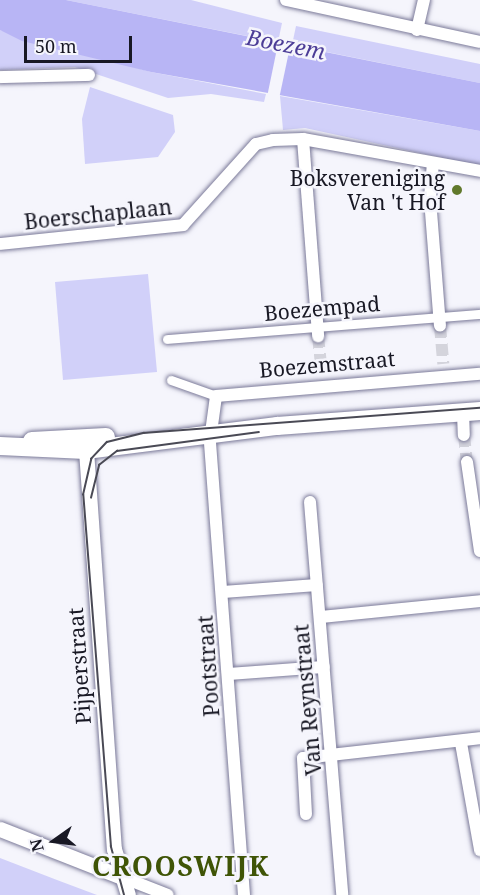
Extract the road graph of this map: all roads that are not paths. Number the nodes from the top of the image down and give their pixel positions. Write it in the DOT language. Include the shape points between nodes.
graph roads {
  1 [pos="286,0"];
  2 [pos="424,0"];
  3 [pos="417,30"];
  4 [pos="480,42"];
  5 [pos="90,75"];
  6 [pos="0,76"];
  7 [pos="303,139"];
  8 [pos="433,163"];
  9 [pos="480,171"];
  10 [pos="0,244"];
  11 [pos="480,314"];
  12 [pos="439,321"];
  13 [pos="318,331"];
  14 [pos="167,339"];
  15 [pos="443,364"];
  16 [pos="322,374"];
  17 [pos="480,374"];
  18 [pos="443,377"];
  19 [pos="171,380"];
  20 [pos="322,387"];
  21 [pos="216,396"];
  22 [pos="472,412"];
  23 [pos="209,434"];
  24 [pos="465,435"];
  25 [pos="86,444"];
  26 [pos="467,462"];
  27 [pos="475,492"];
  28 [pos="310,502"];
  29 [pos="478,530"];
  30 [pos="480,551"];
  31 [pos="317,585"];
  32 [pos="223,592"];
  33 [pos="480,601"];
  34 [pos="321,617"];
  35 [pos="324,668"];
  36 [pos="228,674"];
  37 [pos="480,738"];
  38 [pos="461,743"];
  39 [pos="331,752"];
  40 [pos="306,814"];
  41 [pos="0,829"];
  42 [pos="480,850"];
  43 [pos="122,877"];
  44 [pos="128,895"];
  45 [pos="168,895"];
  46 [pos="244,895"];
  47 [pos="342,895"];
  1 -- 3 [label="street"];
  2 -- 3 [label="street"];
  3 -- 4 [label="street"];
  5 -- 6 [label="street"];
  7 -- 8 [label="street"];
  7 -- 10 [label="street, Boerschaplaan" via="256,144 183,225"];
  7 -- 13 [label="street"];
  8 -- 9 [label="street"];
  8 -- 12 [label="street" via="430,199"];
  11 -- 12 [label="street, Boezempad"];
  12 -- 13 [label="street, Boezempad"];
  13 -- 14 [label="street, Boezempad"];
  15 -- 18 [label="street"];
  16 -- 20 [label="street"];
  17 -- 18 [label="street, Boezemstraat"];
  18 -- 20 [label="street, Boezemstraat"];
  19 -- 21 [label="street"];
  20 -- 21 [label="street, Boezemstraat"];
  21 -- 23 [label="street"];
  22 -- 23 [label="main road"];
  22 -- 24 [label="street"];
  23 -- 25 [label="main road"];
  23 -- 32 [label="street, Pootstraat"];
  25 -- 43 [label="street, Pijperstraat" via="113,842"];
  26 -- 27 [label="street"];
  27 -- 29 [label="street"];
  28 -- 31 [label="street, Van Reynstraat"];
  29 -- 30 [label="street"];
  31 -- 32 [label="street"];
  31 -- 34 [label="street, Van Reynstraat"];
  32 -- 36 [label="street, Pootstraat"];
  33 -- 34 [label="street"];
  34 -- 35 [label="street, Van Reynstraat"];
  35 -- 36 [label="street"];
  35 -- 39 [label="street, Van Reynstraat"];
  36 -- 46 [label="street, Pootstraat"];
  37 -- 38 [label="street"];
  38 -- 39 [label="street"];
  38 -- 42 [label="street"];
  39 -- 40 [label="street" via="303,758"];
  39 -- 47 [label="street, Van Reynstraat"];
  41 -- 43 [label="street"];
  43 -- 44 [label="street, Pijperstraat"];
  43 -- 45 [label="street"];
}
